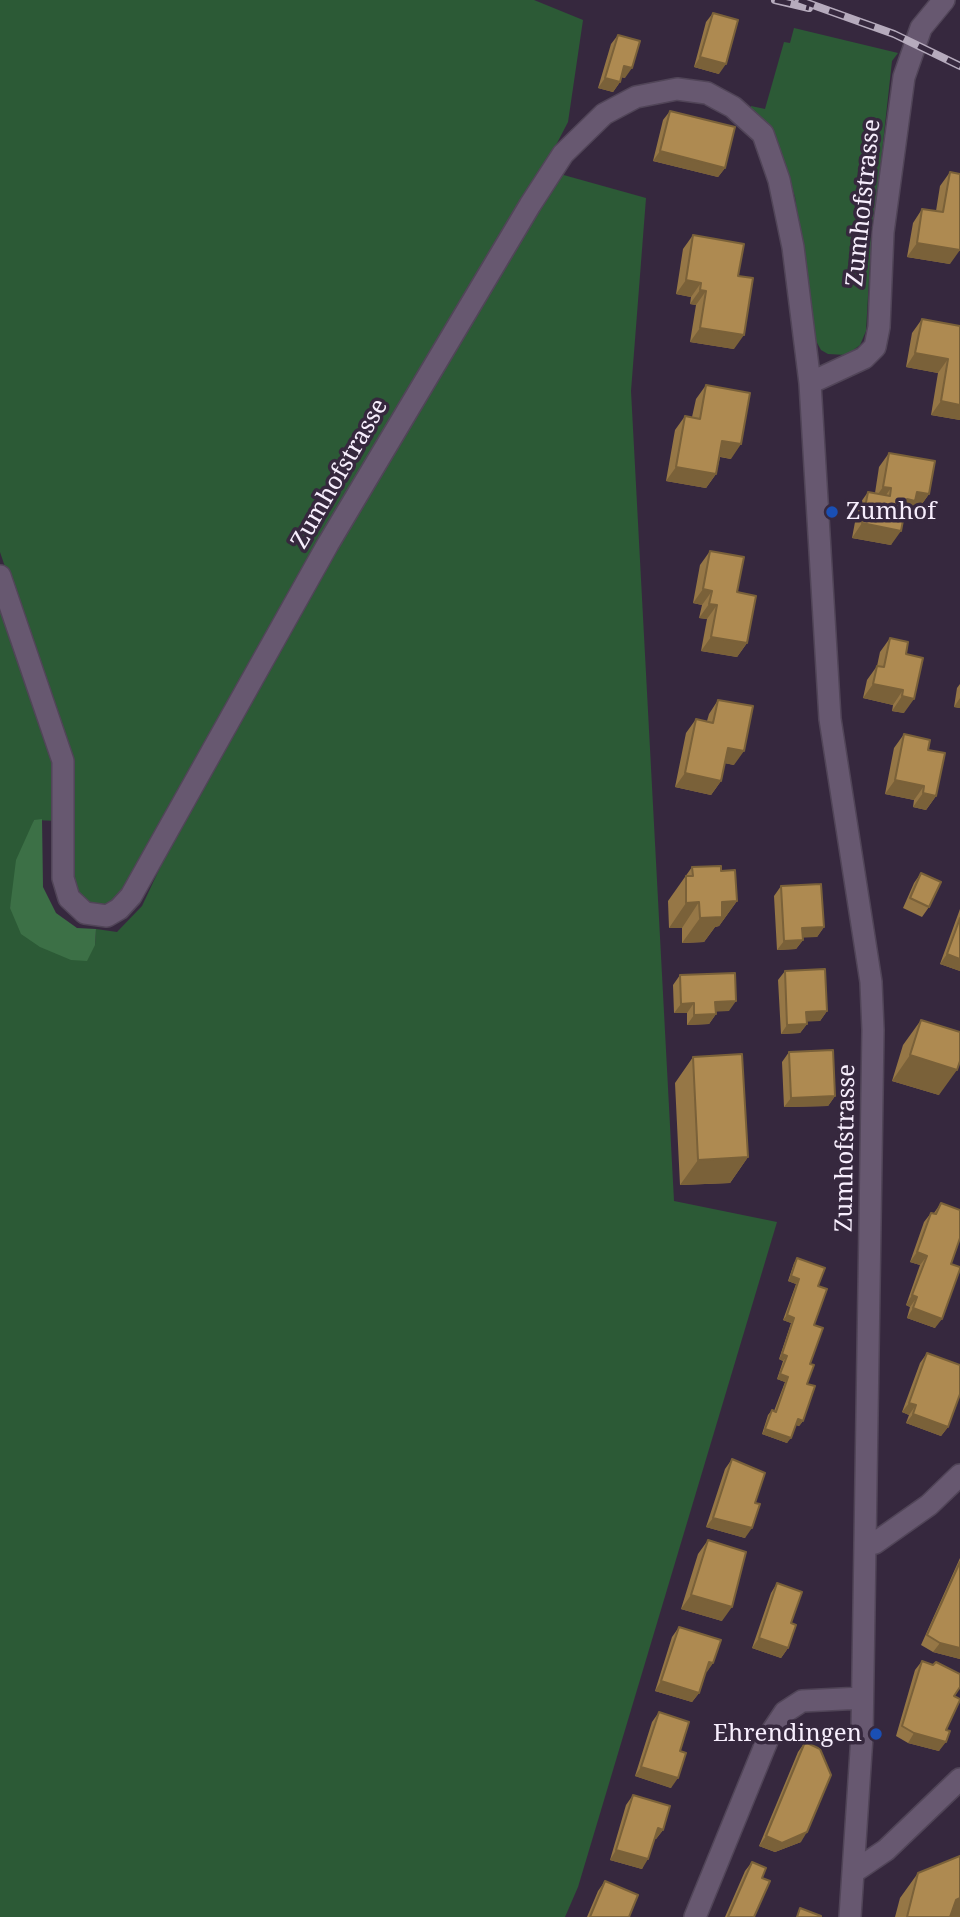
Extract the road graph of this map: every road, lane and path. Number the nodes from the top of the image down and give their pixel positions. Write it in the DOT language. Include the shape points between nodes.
graph roads {
  1 [pos="944,0"];
  2 [pos="810,383"];
  3 [pos="0,576"];
  4 [pos="960,1475"];
  5 [pos="866,1545"];
  6 [pos="862,1698"];
  7 [pos="960,1779"];
  8 [pos="855,1871"];
  9 [pos="695,1917"];
  10 [pos="850,1917"];
  1 -- 2 [label="street, Zumhofstrasse" via="922,28 904,77 883,232 875,346 864,358"];
  2 -- 3 [label="street, Zumhofstrasse" via="793,247 779,180 763,134 707,93 677,89 636,97 604,114 563,154 530,205 328,544 137,886 119,909 107,916 85,913 69,898 63,878 64,761"];
  2 -- 5 [label="street, Zumhofstrasse" via="830,719 870,982 874,1053"];
  4 -- 5 [label="street" via="929,1505"];
  5 -- 6 [label="street, Zumhofstrasse"];
  6 -- 8 [label="street, Zumhofstrasse"];
  6 -- 9 [label="street" via="802,1701 785,1712 769,1736"];
  7 -- 8 [label="street" via="887,1850"];
  8 -- 10 [label="street, Zumhofstrasse"];
}
